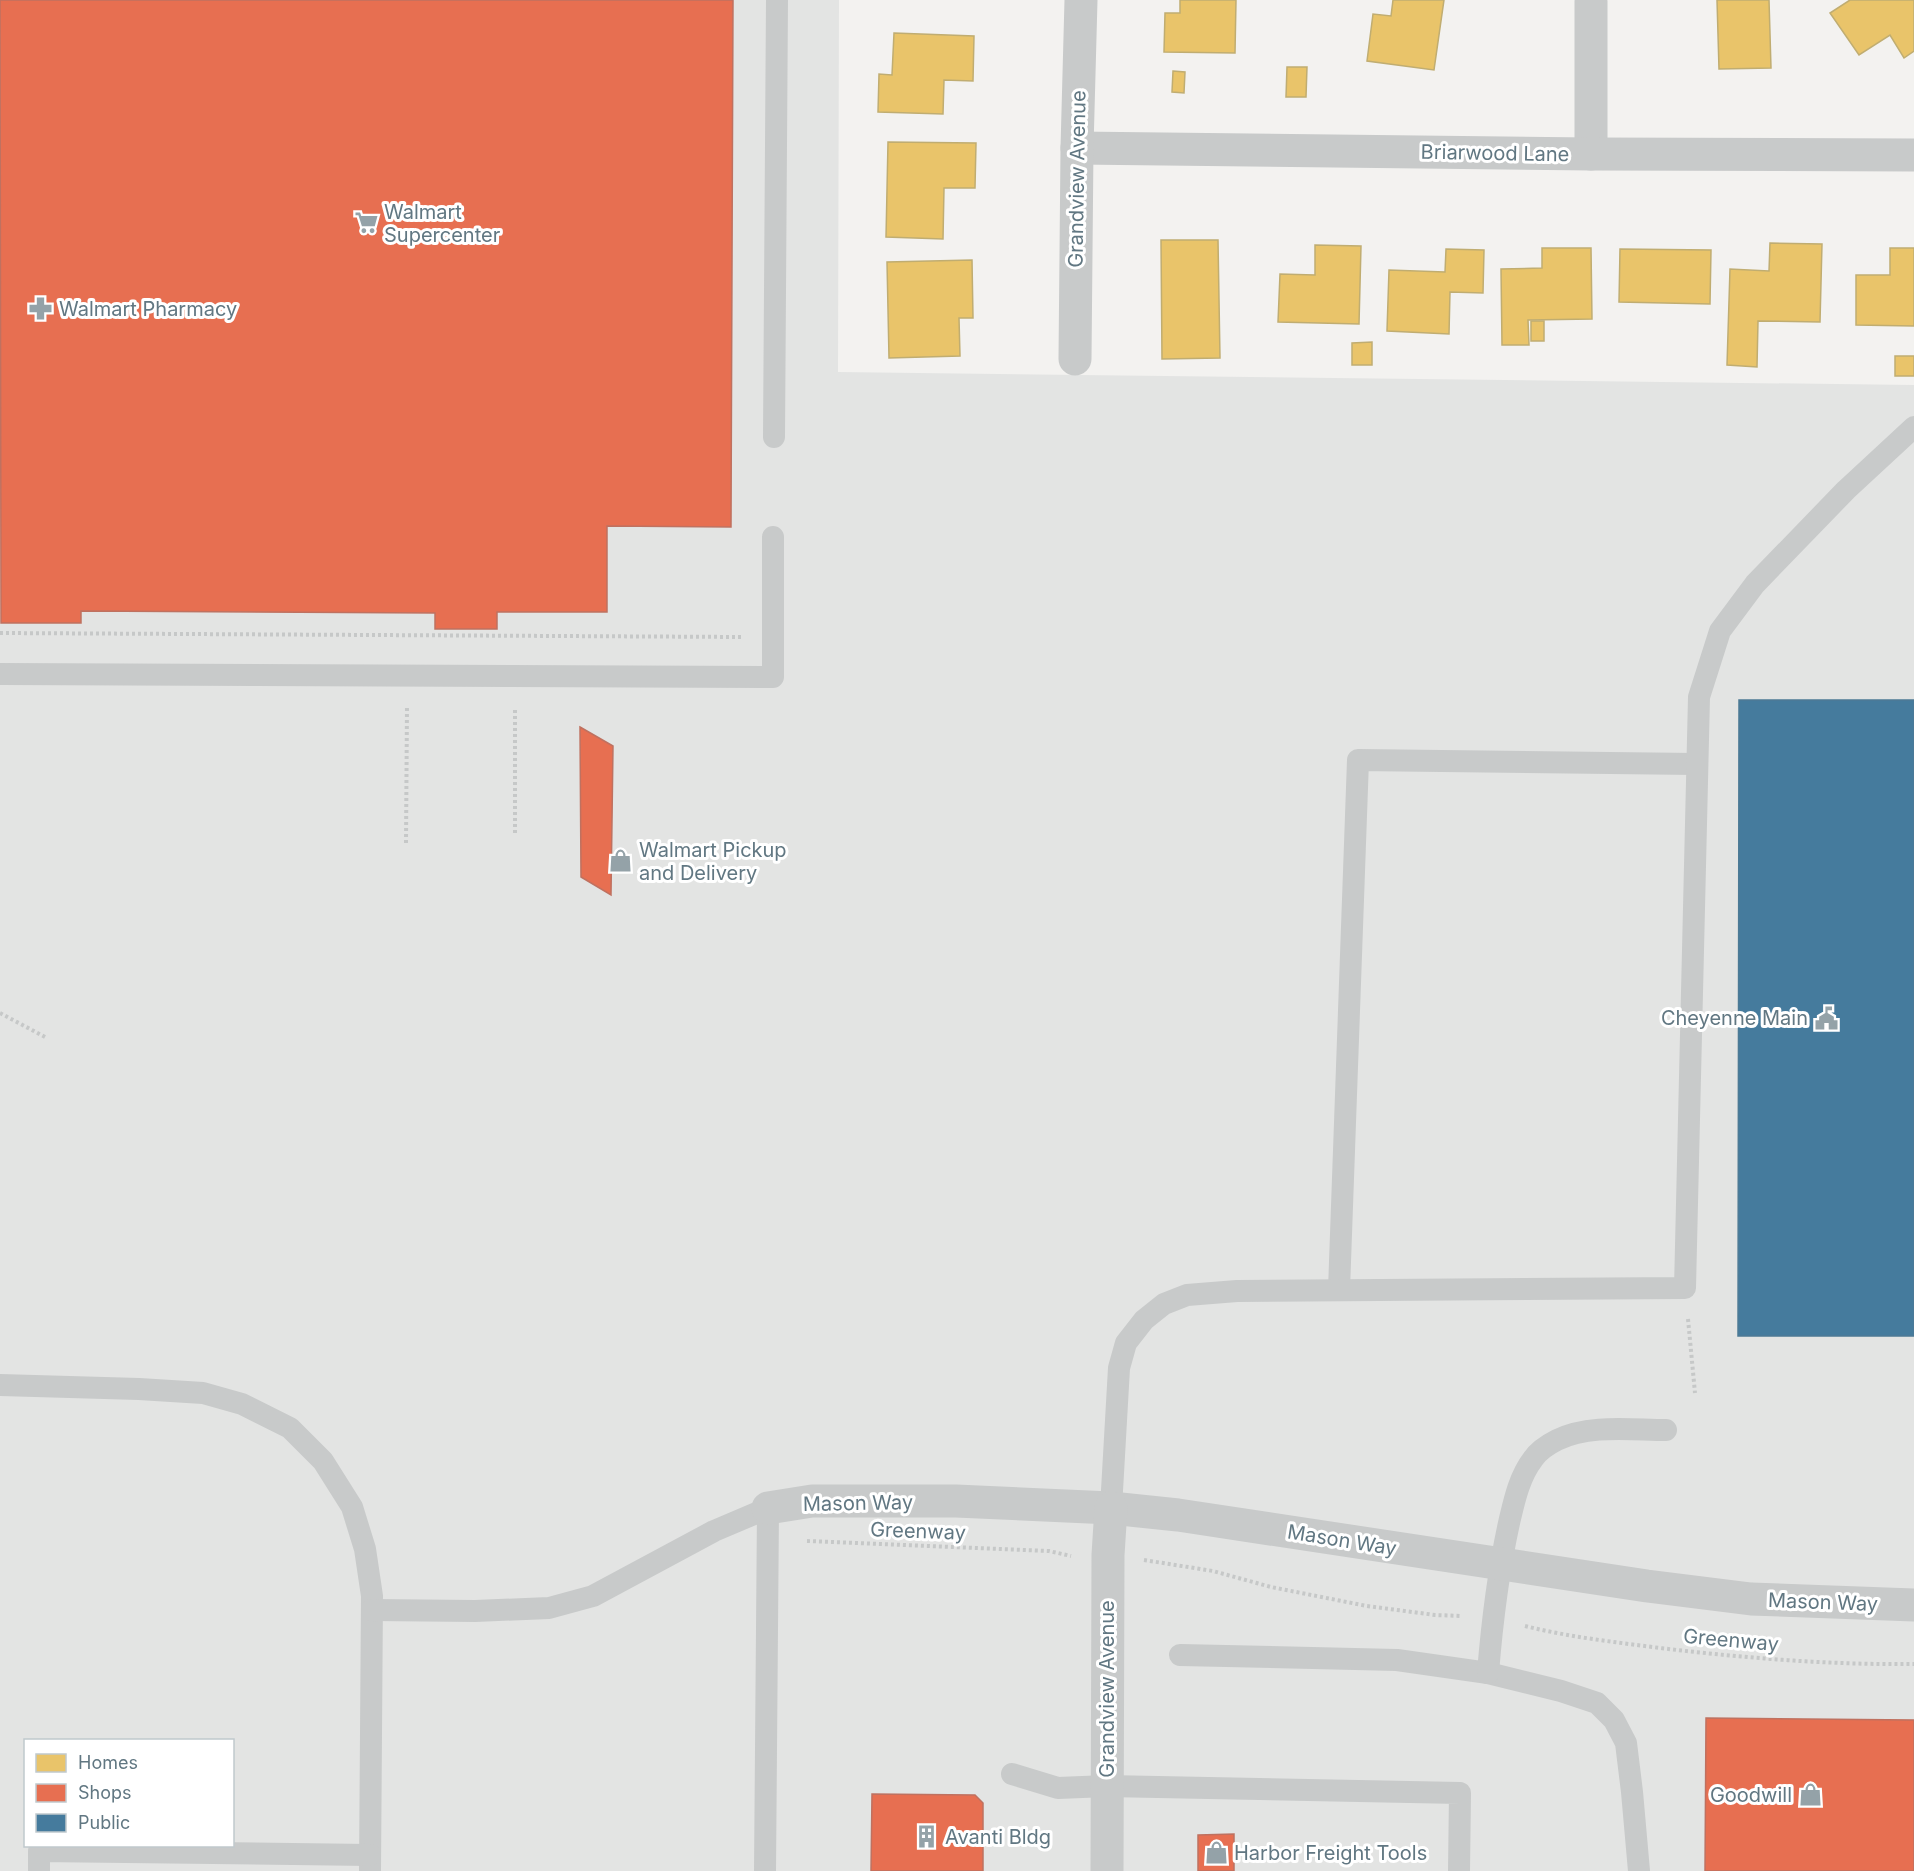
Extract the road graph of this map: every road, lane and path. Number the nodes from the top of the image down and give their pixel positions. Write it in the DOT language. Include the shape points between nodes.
graph roads {
  1 [pos="777,0"];
  2 [pos="1082,0"];
  3 [pos="1591,2"];
  4 [pos="1077,148"];
  5 [pos="1591,154"];
  6 [pos="1914,155"];
  7 [pos="1075,359"];
  8 [pos="1914,427"];
  9 [pos="774,437"];
  10 [pos="773,537"];
  11 [pos="0,633"];
  12 [pos="773,638"];
  13 [pos="0,674"];
  14 [pos="407,700"];
  15 [pos="515,700"];
  16 [pos="1696,764"];
  17 [pos="515,833"];
  18 [pos="406,843"];
  19 [pos="0,1013"];
  20 [pos="45,1037"];
  21 [pos="1685,1288"];
  22 [pos="1339,1290"];
  23 [pos="0,1385"];
  24 [pos="1695,1393"];
  25 [pos="1666,1430"];
  26 [pos="1111,1508"];
  27 [pos="768,1521"];
  28 [pos="1068,1556"];
  29 [pos="1168,1563"];
  30 [pos="1500,1564"];
  31 [pos="1914,1605"];
  32 [pos="372,1610"];
  33 [pos="1435,1615"];
  34 [pos="1547,1631"];
  35 [pos="1179,1655"];
  36 [pos="1914,1664"];
  37 [pos="1488,1673"];
  38 [pos="1012,1774"];
  39 [pos="1107,1786"];
  40 [pos="284,1862"];
  41 [pos="370,1863"];
  42 [pos="39,1871"];
  43 [pos="765,1871"];
  44 [pos="1107,1871"];
  45 [pos="1459,1871"];
  46 [pos="1639,1871"];
  1 -- 9 [label="lane"];
  2 -- 4 [label="street, Grandview Avenue"];
  3 -- 5 [label="street"];
  4 -- 5 [label="street, Briarwood Lane"];
  4 -- 7 [label="street, Grandview Avenue"];
  5 -- 6 [label="street, Briarwood Lane"];
  8 -- 16 [label="lane" via="1755,584 1720,631 1699,697"];
  10 -- 12 [label="lane"];
  11 -- 12 [label="path"];
  12 -- 13 [label="lane" via="773,677"];
  14 -- 18 [label="path"];
  15 -- 17 [label="path"];
  16 -- 21 [label="lane"];
  16 -- 22 [label="lane" via="1358,760"];
  19 -- 20 [label="path"];
  21 -- 22 [label="lane"];
  21 -- 24 [label="path"];
  22 -- 26 [label="lane" via="1187,1295 1164,1304 1144,1320 1125,1343 1119,1368"];
  23 -- 32 [label="lane" via="203,1393 242,1404 290,1428 323,1461 352,1507 365,1549"];
  25 -- 30 [label="lane" via="1578,1433 1543,1447 1519,1488"];
  26 -- 27 [label="street, Mason Way" via="956,1501 812,1501"];
  26 -- 30 [label="street, Mason Way"];
  26 -- 39 [label="street, Grandview Avenue"];
  27 -- 28 [label="path, Greenway" via="806,1541 1049,1551"];
  27 -- 32 [label="lane" via="756,1511 593,1596 549,1608"];
  27 -- 43 [label="lane"];
  29 -- 33 [label="path" via="1367,1606"];
  30 -- 31 [label="street, Mason Way" via="1751,1599"];
  30 -- 37 [label="lane"];
  32 -- 41 [label="lane"];
  34 -- 36 [label="path, Greenway" via="1734,1657 1860,1665"];
  35 -- 37 [label="lane" via="1397,1660"];
  37 -- 46 [label="lane" via="1597,1703 1614,1720 1626,1743"];
  38 -- 39 [label="lane" via="1058,1788"];
  39 -- 44 [label="street, Grandview Avenue"];
  39 -- 45 [label="lane" via="1460,1793"];
  40 -- 41 [label="lane"];
  40 -- 42 [label="lane" via="39,1851"];
}
